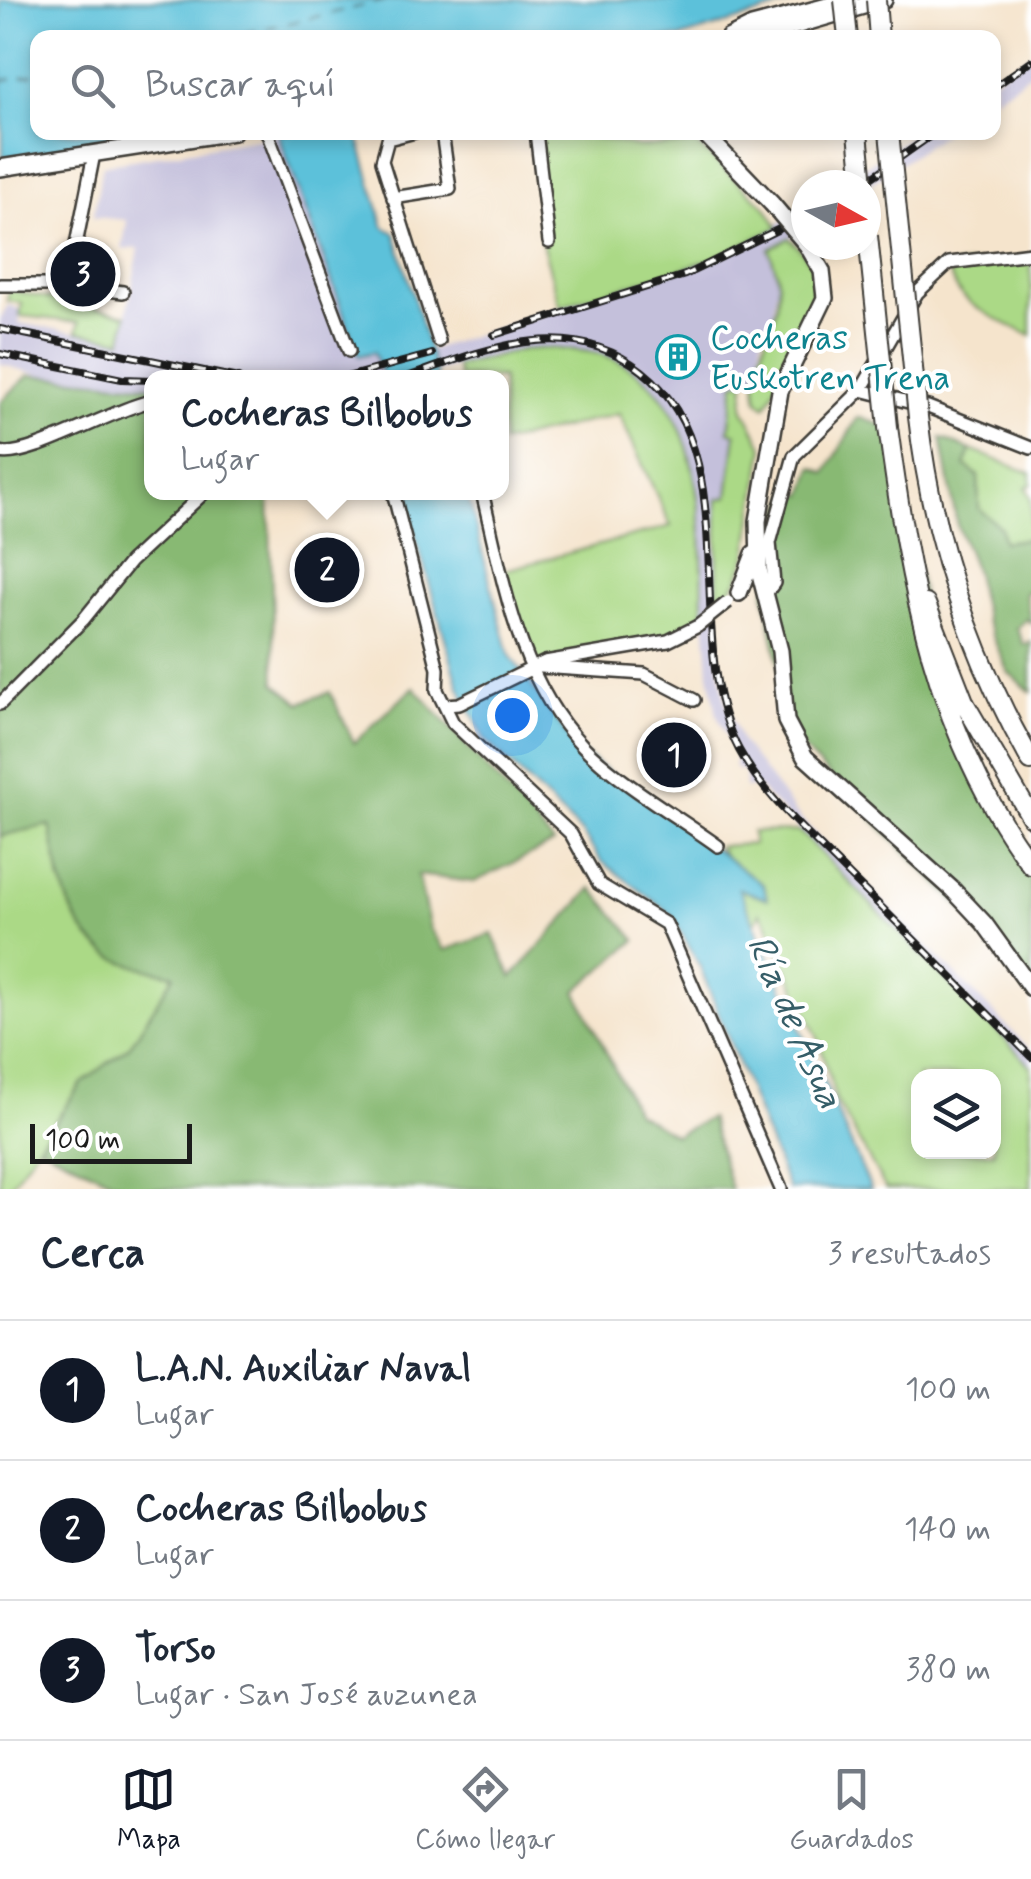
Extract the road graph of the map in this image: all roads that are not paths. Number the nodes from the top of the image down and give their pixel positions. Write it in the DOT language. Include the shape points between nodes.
graph roads {
  1 [pos="847,0"];
  2 [pos="876,0"];
  3 [pos="884,0"];
  4 [pos="744,30"];
  5 [pos="781,30"];
  6 [pos="848,30"];
  7 [pos="879,30"];
  8 [pos="182,140"];
  9 [pos="270,140"];
  10 [pos="392,140"];
  11 [pos="443,140"];
  12 [pos="537,140"];
  13 [pos="711,140"];
  14 [pos="859,140"];
  15 [pos="890,140"];
  16 [pos="94,154"];
  17 [pos="0,168"];
  18 [pos="862,170"];
  19 [pos="393,198"];
  20 [pos="791,226"];
  21 [pos="549,242"];
  22 [pos="1031,253"];
  23 [pos="816,260"];
  24 [pos="870,260"];
  25 [pos="0,285"];
  26 [pos="68,285"];
  27 [pos="123,292"];
  28 [pos="440,341"];
  29 [pos="349,350"];
  30 [pos="861,390"];
  31 [pos="144,404"];
  32 [pos="1031,448"];
  33 [pos="0,452"];
  34 [pos="898,497"];
  35 [pos="196,500"];
  36 [pos="395,500"];
  37 [pos="484,500"];
  38 [pos="757,545"];
  39 [pos="764,588"];
  40 [pos="734,598"];
  41 [pos="528,668"];
  42 [pos="694,700"];
  43 [pos="0,704"];
  44 [pos="445,705"];
  45 [pos="1031,760"];
  46 [pos="1031,817"];
  47 [pos="718,846"];
  48 [pos="1031,864"];
  49 [pos="1031,988"];
  50 [pos="780,1189"];
  1 -- 4 [label="main road"];
  1 -- 6 [label="highway, bridge"];
  2 -- 7 [label="highway, bridge"];
  3 -- 5 [label="main road"];
  8 -- 16 [label="main road"];
  9 -- 29 [label="street"];
  10 -- 19 [label="street" via="384,143 382,161"];
  11 -- 19 [label="street" via="450,189"];
  12 -- 21 [label="street"];
  13 -- 20 [label="main road, bridge"];
  14 -- 18 [label="highway, bridge"];
  15 -- 45 [label="highway, bridge" via="924,469 954,591 998,700"];
  16 -- 17 [label="main road"];
  16 -- 26 [label="street"];
  19 -- 28 [label="street"];
  22 -- 30 [label="street" via="970,258 938,269"];
  23 -- 38 [label="main road" via="825,298 777,401"];
  24 -- 34 [label="highway, bridge"];
  25 -- 26 [label="street"];
  26 -- 27 [label="street"];
  30 -- 32 [label="street" via="928,407"];
  30 -- 39 [label="street" via="794,456 770,543 774,583"];
  31 -- 33 [label="street" via="26,452"];
  34 -- 46 [label="highway" via="946,660"];
  34 -- 48 [label="highway" via="915,605 946,706 981,783"];
  35 -- 43 [label="street"];
  36 -- 44 [label="street" via="438,669 436,690"];
  37 -- 41 [label="street"];
  38 -- 39 [label="main road"];
  38 -- 40 [label="main road"];
  39 -- 40 [label="street"];
  39 -- 49 [label="main road" via="780,651 786,721 805,757 953,890"];
  40 -- 41 [label="street, bridge" via="668,642"];
  41 -- 42 [label="street" via="644,674"];
  41 -- 44 [label="street"];
  41 -- 47 [label="street" via="583,747"];
  44 -- 50 [label="street" via="454,723 571,834 599,884 666,924"];
}
